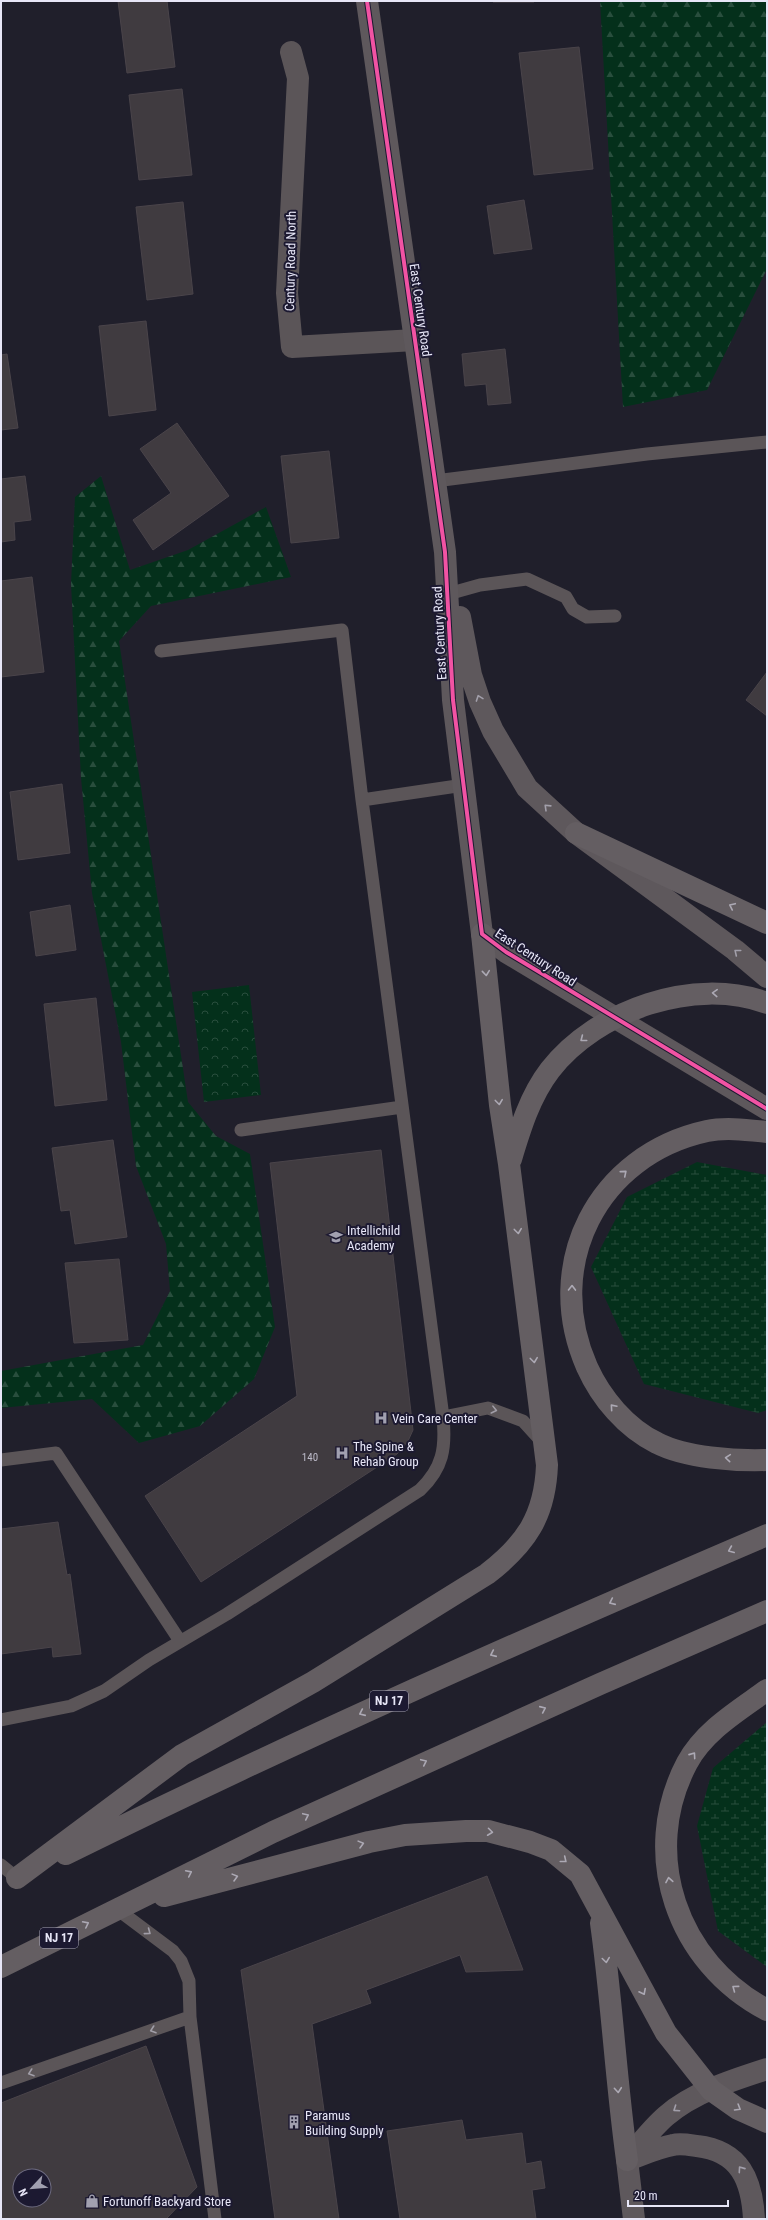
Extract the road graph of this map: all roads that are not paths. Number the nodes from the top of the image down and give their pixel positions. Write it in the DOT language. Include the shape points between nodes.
graph roads {
  1 [pos="367,1"];
  2 [pos="291,52"];
  3 [pos="415,340"];
  4 [pos="767,442"];
  5 [pos="435,481"];
  6 [pos="445,552"];
  7 [pos="455,592"];
  8 [pos="615,616"];
  9 [pos="161,651"];
  10 [pos="464,785"];
  11 [pos="362,800"];
  12 [pos="576,833"];
  13 [pos="767,923"];
  14 [pos="482,934"];
  15 [pos="767,977"];
  16 [pos="767,1003"];
  17 [pos="616,1019"];
  18 [pos="402,1108"];
  19 [pos="767,1109"];
  20 [pos="240,1130"];
  21 [pos="767,1132"];
  22 [pos="509,1164"];
  23 [pos="442,1417"];
  24 [pos="545,1445"];
  25 [pos="1,1460"];
  26 [pos="767,1460"];
  27 [pos="767,1535"];
  28 [pos="767,1611"];
  29 [pos="180,1641"];
  30 [pos="767,1690"];
  31 [pos="1,1720"];
  32 [pos="6,1876"];
  33 [pos="599,1908"];
  34 [pos="117,1909"];
  35 [pos="1,1967"];
  36 [pos="767,2010"];
  37 [pos="190,2017"];
  38 [pos="767,2069"];
  39 [pos="1,2083"];
  40 [pos="710,2090"];
  41 [pos="767,2122"];
  42 [pos="627,2160"];
  43 [pos="215,2219"];
  44 [pos="634,2219"];
  45 [pos="754,2219"];
  1 -- 3 [label="street, East Century Road"];
  2 -- 3 [label="street, Century Road North" via="298,78 287,293 292,347"];
  3 -- 5 [label="street, East Century Road"];
  4 -- 5 [label="lane" via="639,455"];
  5 -- 6 [label="street, East Century Road"];
  6 -- 7 [label="street, East Century Road"];
  6 -- 10 [label="street, East Century Road" via="452,700"];
  7 -- 8 [label="lane" via="480,585 527,579 566,597 573,610 587,616"];
  12 -- 7 [label="street, East Century Road, one-way" via="527,788 493,731 471,675"];
  9 -- 11 [label="lane" via="342,630"];
  10 -- 11 [label="lane"];
  10 -- 14 [label="street, East Century Road"];
  11 -- 18 [label="lane"];
  13 -- 12 [label="highway, one-way"];
  15 -- 12 [label="street, East Century Road, one-way" via="735,950"];
  14 -- 17 [label="street, East Century Road" via="506,952"];
  14 -- 22 [label="highway, one-way" via="500,1105"];
  16 -- 17 [label="highway, one-way" via="715,993 690,994 652,1003"];
  17 -- 19 [label="street, East Century Road"];
  17 -- 22 [label="highway, one-way" via="579,1042 550,1071 524,1117"];
  18 -- 20 [label="lane"];
  18 -- 23 [label="lane"];
  26 -- 21 [label="highway, one-way" via="683,1452 657,1443 634,1428 614,1409 594,1383 575,1332 571,1305 572,1276 586,1225 597,1202 614,1182 639,1162 682,1139 708,1131"];
  22 -- 24 [label="highway, one-way"];
  23 -- 24 [label="lane, one-way" via="488,1408 503,1412 522,1421"];
  23 -- 29 [label="lane" via="445,1436 442,1459 433,1478 420,1490 228,1614"];
  24 -- 32 [label="highway" via="547,1465 543,1501 525,1539 505,1560 457,1595 319,1678 182,1755"];
  25 -- 29 [label="lane" via="56,1453"];
  27 -- 32 [label="highway, NJ 17, one-way" via="320,1732 156,1810"];
  34 -- 28 [label="highway, NJ 17, one-way" via="273,1832 428,1760"];
  29 -- 31 [label="lane" via="104,1691 71,1706"];
  36 -- 30 [label="highway, one-way" via="731,1986 711,1968 693,1944 671,1890 666,1863 666,1834 670,1809 687,1763 720,1723"];
  34 -- 33 [label="highway, one-way" via="369,1842 405,1835 466,1830 511,1835 551,1850 580,1874"];
  33 -- 40 [label="highway, one-way" via="666,2034"];
  33 -- 42 [label="highway, one-way" via="613,2015"];
  35 -- 34 [label="highway, NJ 17, one-way"];
  34 -- 37 [label="lane, one-way" via="173,1951 181,1961 189,1982"];
  37 -- 39 [label="lane, one-way"];
  37 -- 43 [label="lane"];
  38 -- 40 [label="street"];
  40 -- 41 [label="highway, one-way" via="738,2109"];
  40 -- 42 [label="street, one-way" via="667,2115"];
  42 -- 44 [label="street"];
  45 -- 42 [label="street, one-way" via="750,2188 744,2173 735,2161 722,2152 708,2147 675,2144"];
}
